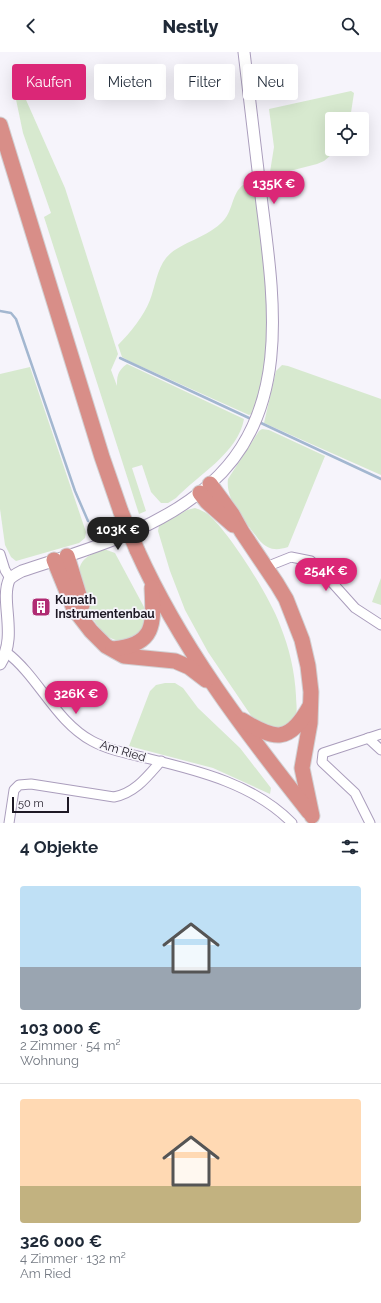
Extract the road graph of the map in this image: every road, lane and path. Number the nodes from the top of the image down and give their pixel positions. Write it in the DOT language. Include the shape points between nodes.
graph roads {
  1 [pos="244,52"];
  2 [pos="0,125"];
  3 [pos="205,488"];
  4 [pos="0,554"];
  5 [pos="61,558"];
  6 [pos="266,567"];
  7 [pos="10,578"];
  8 [pos="152,582"];
  9 [pos="381,625"];
  10 [pos="113,649"];
  11 [pos="6,652"];
  12 [pos="0,664"];
  13 [pos="214,686"];
  14 [pos="310,705"];
  15 [pos="235,715"];
  16 [pos="381,734"];
  17 [pos="368,738"];
  18 [pos="381,750"];
  19 [pos="160,762"];
  20 [pos="9,823"];
  21 [pos="292,823"];
  22 [pos="370,823"];
  1 -- 3 [label="street" via="271,276 273,335 268,381 256,420 232,461"];
  2 -- 8 [label="highway, bridge" via="102,457 121,512"];
  3 -- 5 [label="street" via="175,510 145,526 117,539"];
  3 -- 6 [label="highway" via="232,514"];
  4 -- 7 [label="street"];
  5 -- 7 [label="street" via="22,571"];
  5 -- 10 [label="highway" via="74,609 98,639"];
  6 -- 9 [label="street" via="291,557 311,561 355,608"];
  6 -- 14 [label="highway" via="286,599 302,640 310,680"];
  7 -- 11 [label="street" via="6,585"];
  8 -- 10 [label="highway" via="153,621 148,634 139,643"];
  8 -- 13 [label="highway"];
  10 -- 13 [label="highway" via="124,656 166,659 182,663"];
  11 -- 12 [label="street"];
  11 -- 19 [label="street, Am Ried" via="18,662 66,721 92,741 114,750"];
  13 -- 15 [label="highway"];
  14 -- 15 [label="highway" via="299,725 280,735 265,733"];
  14 -- 15 [label="highway" via="310,723 302,768 312,816"];
  16 -- 17 [label="street"];
  17 -- 18 [label="street"];
  17 -- 22 [label="street" via="323,753 322,762 355,793"];
  19 -- 20 [label="street" via="129,793 114,797 31,784 18,785 14,790"];
  19 -- 21 [label="street, Am Ried" via="212,776 248,791 275,808"];
}
